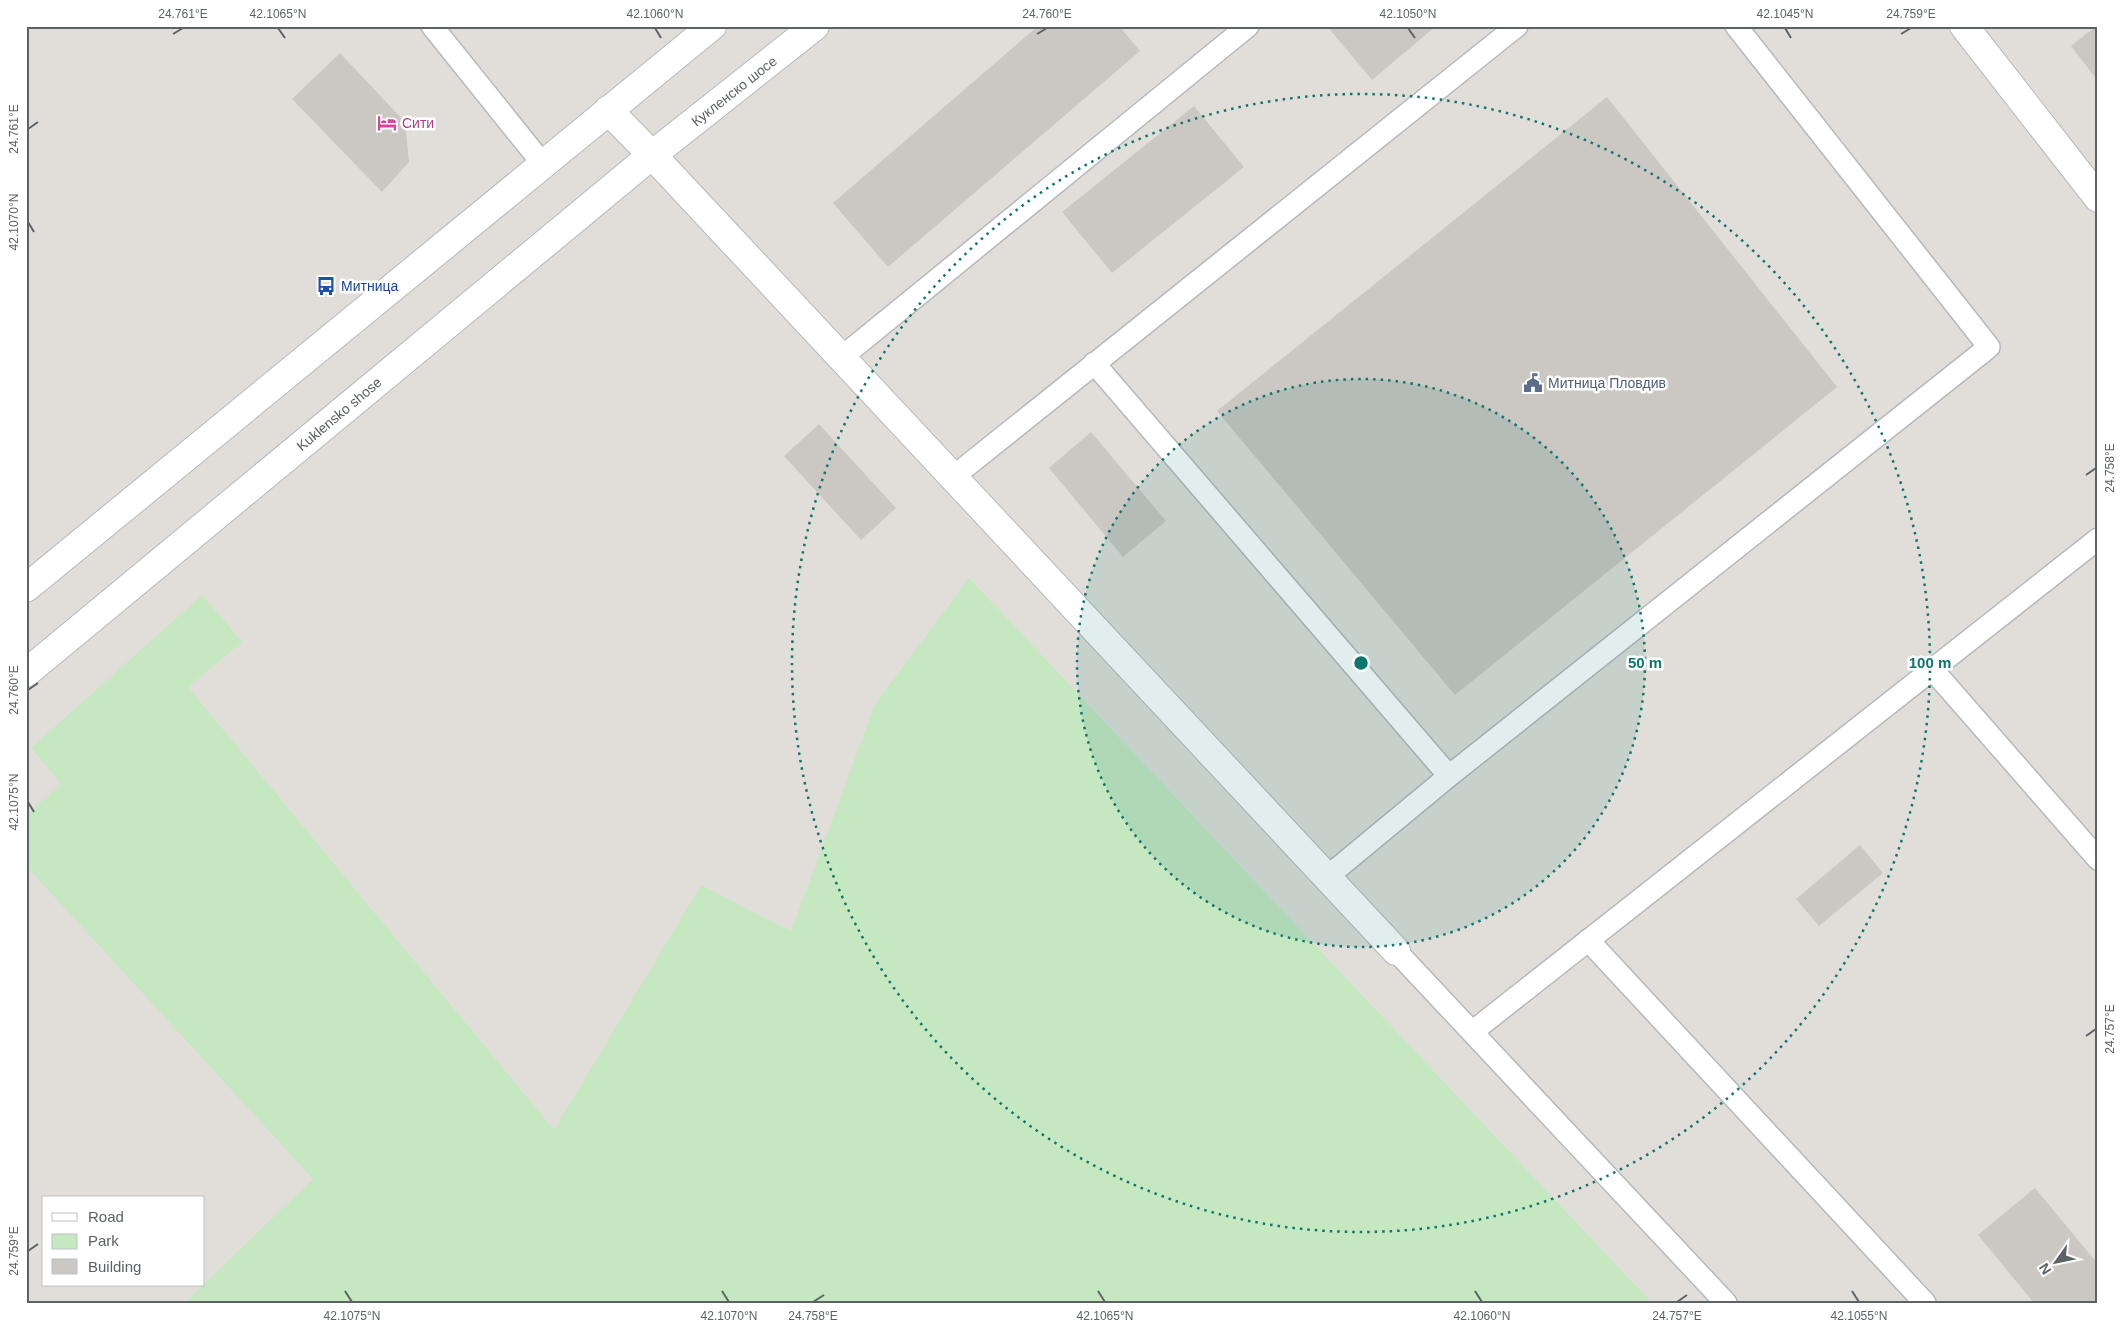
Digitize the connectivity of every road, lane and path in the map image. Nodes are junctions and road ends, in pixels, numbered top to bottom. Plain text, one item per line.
1 (432, 26) edge
2 (712, 26) edge
3 (815, 26) edge
4 (1248, 26) edge
5 (1517, 26) edge
6 (1736, 26) edge
7 (1964, 26) edge
8 (608, 110) junction
9 (652, 155) junction
10 (542, 164) junction
11 (2098, 198) edge
12 (842, 357) junction
13 (1094, 363) junction
14 (953, 477) junction
15 (2098, 539) edge
16 (26, 588) edge
17 (1932, 669) junction
18 (26, 673) edge
19 (1449, 776) junction
20 (2098, 859) edge
21 (1327, 877) junction
22 (1588, 940) junction
23 (1396, 951) joint
24 (1472, 1032) junction
25 (1726, 1303) edge
26 (1925, 1303) edge

1 - 10 lane
2 - 8 main road
3 - 9 main road, Кукленско шосе
4 - 12 lane
5 - 13 lane
6 - 19 lane
7 - 11 main road
8 - 9 main road
8 - 10 main road
9 - 12 main road
9 - 18 main road, Kuklensko shose
10 - 16 main road
12 - 14 main road
13 - 14 lane
13 - 19 lane
14 - 21 main road
15 - 17 lane
17 - 20 lane
17 - 22 lane
19 - 21 lane
21 - 23 main road
22 - 24 lane
22 - 26 lane
23 - 24 lane
24 - 25 lane

